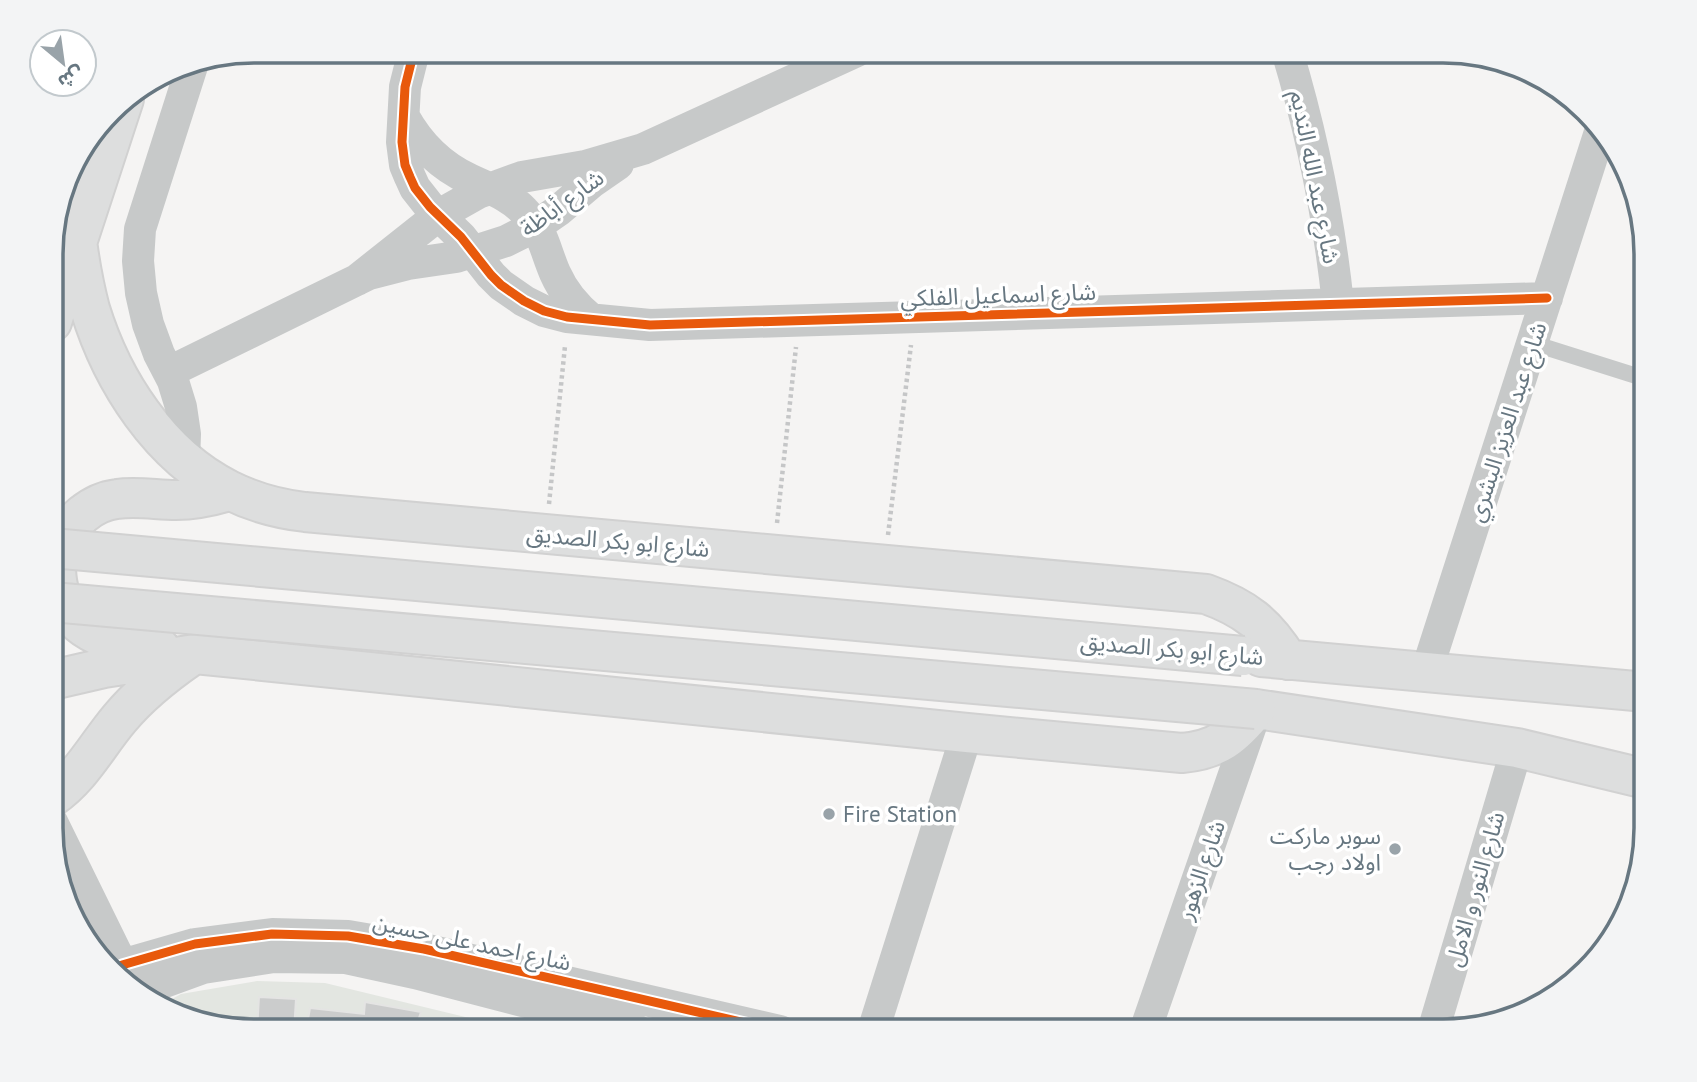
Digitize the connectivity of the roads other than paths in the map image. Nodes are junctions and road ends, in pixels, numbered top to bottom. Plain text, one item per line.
1 (411, 63) edge
2 (831, 63) edge
3 (1290, 63) edge
4 (189, 75) edge
5 (404, 117) junction
6 (116, 122) edge
7 (1597, 142) edge
8 (643, 149) junction
9 (491, 188) junction
10 (439, 215) junction
11 (536, 226) junction
12 (77, 241) junction
13 (473, 253) junction
14 (357, 280) junction
15 (63, 287) edge
16 (1547, 298) junction
17 (1338, 304) junction
18 (579, 318) junction
19 (1532, 344) junction
20 (169, 372) junction
21 (1634, 375) edge
22 (184, 461) junction
23 (229, 491) junction
24 (63, 538) edge
25 (63, 549) edge
26 (63, 599) edge
27 (63, 603) edge
28 (195, 654) junction
29 (1288, 660) junction
30 (1426, 673) junction
31 (63, 677) edge
32 (1634, 691) edge
33 (1256, 709) junction
34 (967, 733) junction
35 (1517, 748) junction
36 (1634, 776) edge
37 (63, 788) edge
38 (65, 848) edge
39 (120, 964) edge
40 (134, 975) edge
41 (136, 978) edge
42 (592, 1019) edge
43 (728, 1019) edge
44 (877, 1019) edge
45 (1149, 1019) edge
46 (1437, 1019) edge

1 - 5 street, شارع اسماعيل الفلكي
2 - 8 street, شارع أباظة
3 - 17 street, شارع عبد الله النديم
4 - 20 street
5 - 9 street
5 - 10 street, شارع اسماعيل الفلكي
6 - 12 main road
7 - 16 street, شارع عبد العزيز البشري
8 - 9 street, شارع أباظة
8 - 11 street, شارع أباظة
9 - 10 street, شارع أباظة
9 - 11 street
10 - 13 street, شارع اسماعيل الفلكي
10 - 14 street, شارع أباظة
11 - 13 street, شارع أباظة
11 - 18 street
12 - 15 main road
12 - 22 main road, شارع ابو بكر الصديق
13 - 14 street, شارع أباظة
13 - 18 street, شارع اسماعيل الفلكي
14 - 20 street, شارع أباظة
16 - 17 street, شارع اسماعيل الفلكي
16 - 19 street, شارع عبد العزيز البشري
17 - 18 street, شارع اسماعيل الفلكي
19 - 21 lane
19 - 30 street, شارع عبد العزيز البشري
20 - 22 street
22 - 23 main road, شارع ابو بكر الصديق
23 - 24 main road
23 - 29 main road, شارع ابو بكر الصديق
25 - 29 main road, شارع ابو بكر الصديق, bridge
26 - 28 main road
27 - 33 main road, bridge
28 - 31 main road
28 - 34 main road
28 - 37 main road
29 - 30 main road, شارع ابو بكر الصديق
30 - 32 main road, شارع ابو بكر الصديق
33 - 34 main road
33 - 35 main road
33 - 45 street, شارع الزهور
34 - 44 street
35 - 36 main road
35 - 46 street, شارع النور و الامل
38 - 39 street
40 - 43 street, شارع احمد على حسين
41 - 42 street, شارع احمد على حسين

